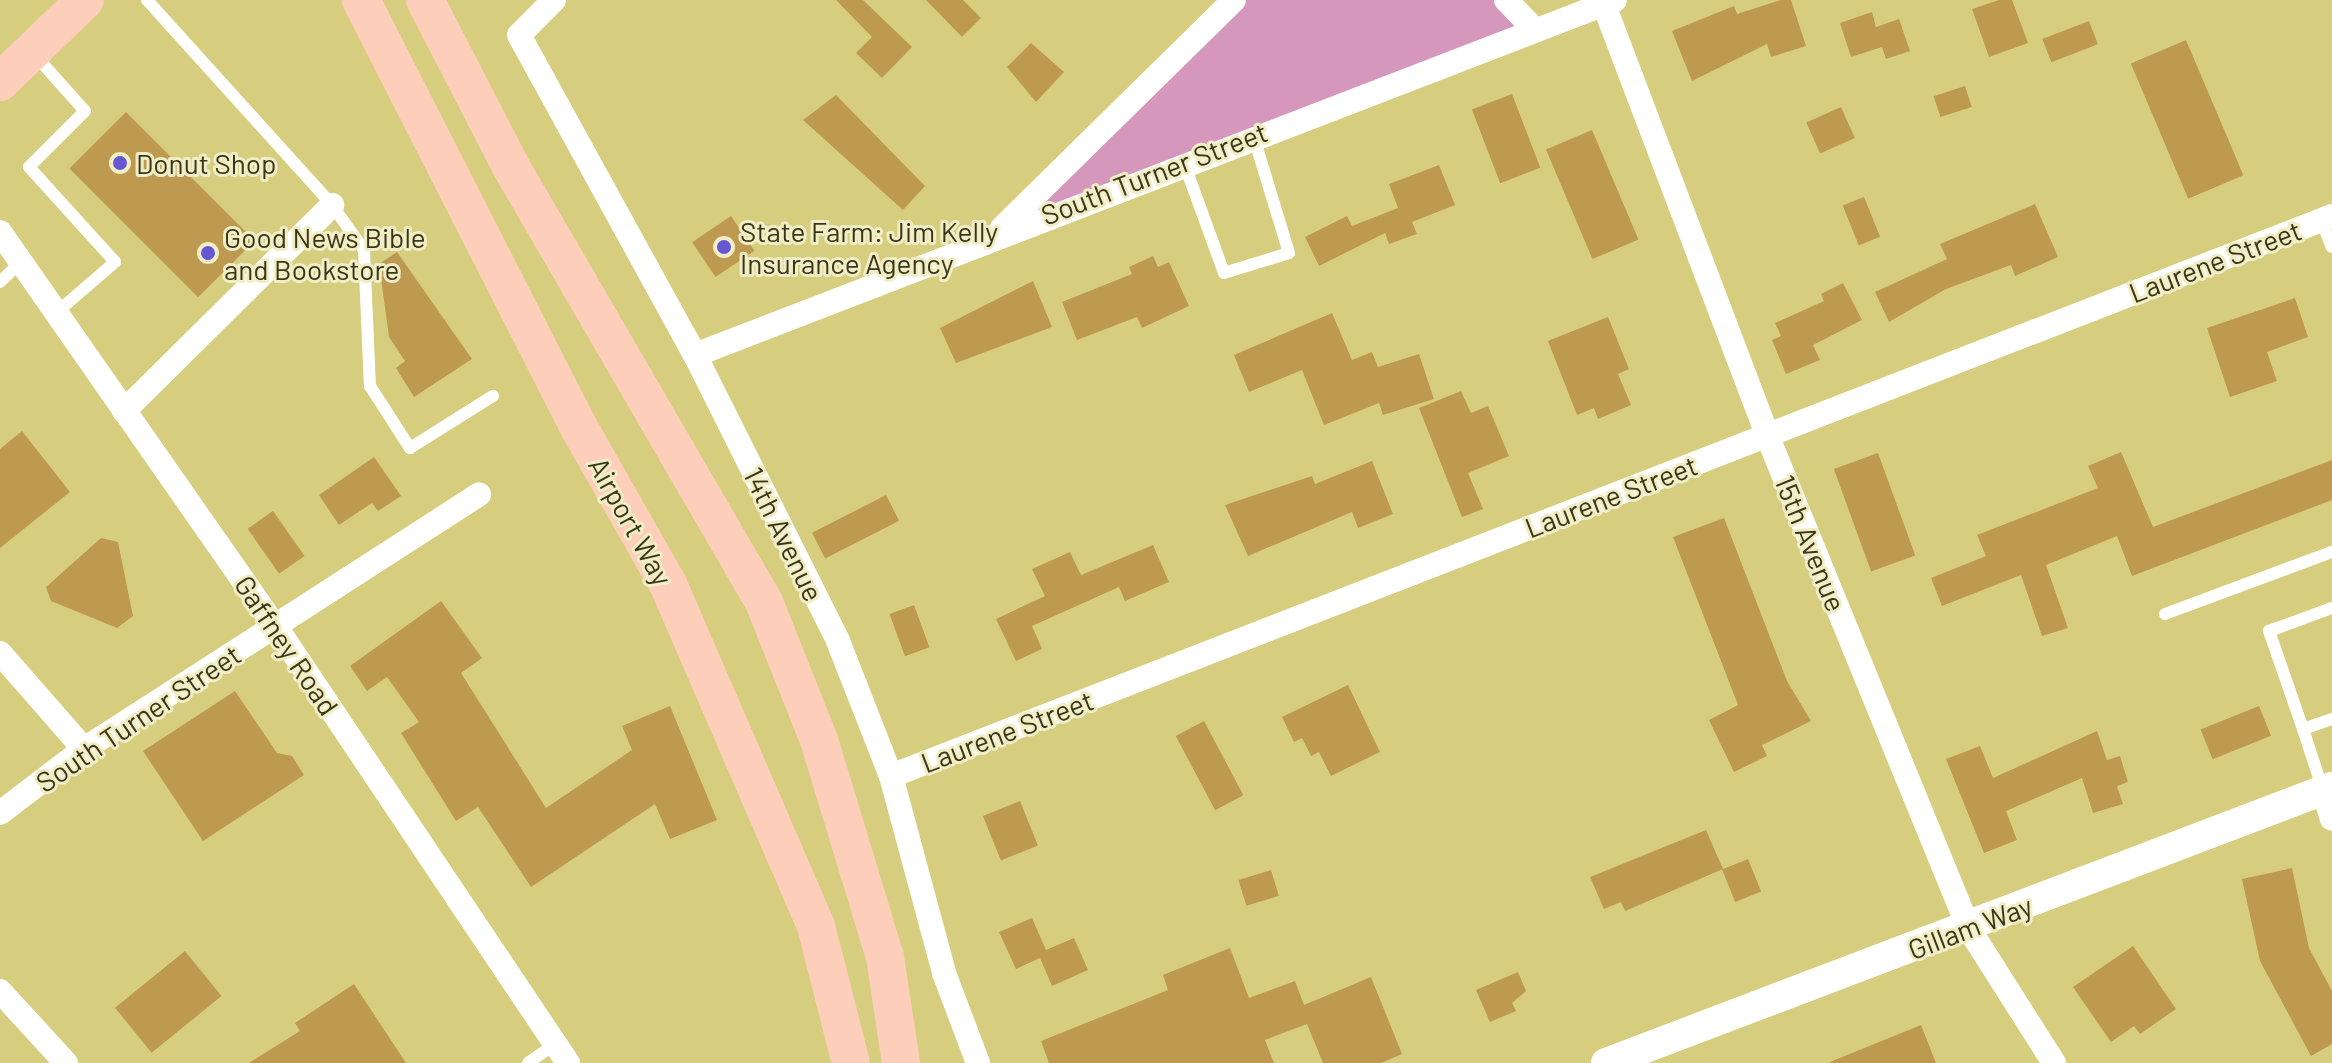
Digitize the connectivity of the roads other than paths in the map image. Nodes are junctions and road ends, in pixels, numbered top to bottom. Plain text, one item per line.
1 (85, 0) edge
2 (147, 0) edge
3 (361, 0) edge
4 (425, 0) edge
5 (554, 0) edge
6 (1234, 0) edge
7 (1506, 0) edge
8 (1609, 2) edge
9 (1532, 27) junction
10 (32, 52) junction
11 (0, 82) edge
12 (1253, 135) junction
13 (1184, 162) junction
14 (332, 205) junction
15 (2327, 218) edge
16 (0, 232) edge
17 (995, 235) junction
18 (2332, 247) edge
19 (21, 262) junction
20 (0, 282) edge
21 (56, 313) junction
22 (695, 355) junction
23 (493, 396) dead end
24 (124, 411) junction
25 (1767, 435) junction
26 (479, 494) dead end
27 (2332, 552) edge
28 (2332, 608) edge
29 (2165, 614) dead end
30 (276, 627) junction
31 (0, 653) edge
32 (2332, 719) edge
33 (2303, 729) junction
34 (84, 749) junction
35 (891, 776) junction
36 (2329, 799) edge
37 (0, 813) edge
38 (1969, 929) junction
39 (0, 991) edge
40 (562, 1054) edge
41 (66, 1063) edge
42 (528, 1063) edge
43 (851, 1063) edge
44 (901, 1063) edge
45 (978, 1063) edge
46 (1606, 1063) edge
47 (2054, 1063) edge

1 - 10 main road
2 - 14 lane
3 - 43 main road, Airport Way
4 - 44 main road
5 - 22 street, 14th Avenue
6 - 17 street
7 - 9 street
8 - 9 street, South Turner Street
8 - 25 street, 15th Avenue
9 - 12 street, South Turner Street
10 - 11 main road
10 - 21 lane
12 - 13 street, South Turner Street
12 - 13 lane
13 - 17 street, South Turner Street
14 - 23 lane
14 - 24 street
15 - 18 lane
15 - 25 street, Laurene Street
16 - 19 street, Gaffney Road
17 - 22 street, South Turner Street
19 - 20 lane
19 - 21 street, Gaffney Road
21 - 24 street, Gaffney Road
22 - 35 street, 14th Avenue
24 - 30 street, Gaffney Road
25 - 35 street, Laurene Street
25 - 38 street, 15th Avenue
26 - 30 street, South Turner Street
27 - 29 lane
28 - 33 lane
30 - 34 street, South Turner Street
30 - 40 street, Gaffney Road
31 - 34 street
32 - 33 lane
33 - 36 lane
34 - 37 street, South Turner Street
35 - 45 street, 14th Avenue
36 - 38 street, Gillam Way
38 - 46 street, Gillam Way
38 - 47 street, 15th Avenue
39 - 41 street
40 - 42 lane

